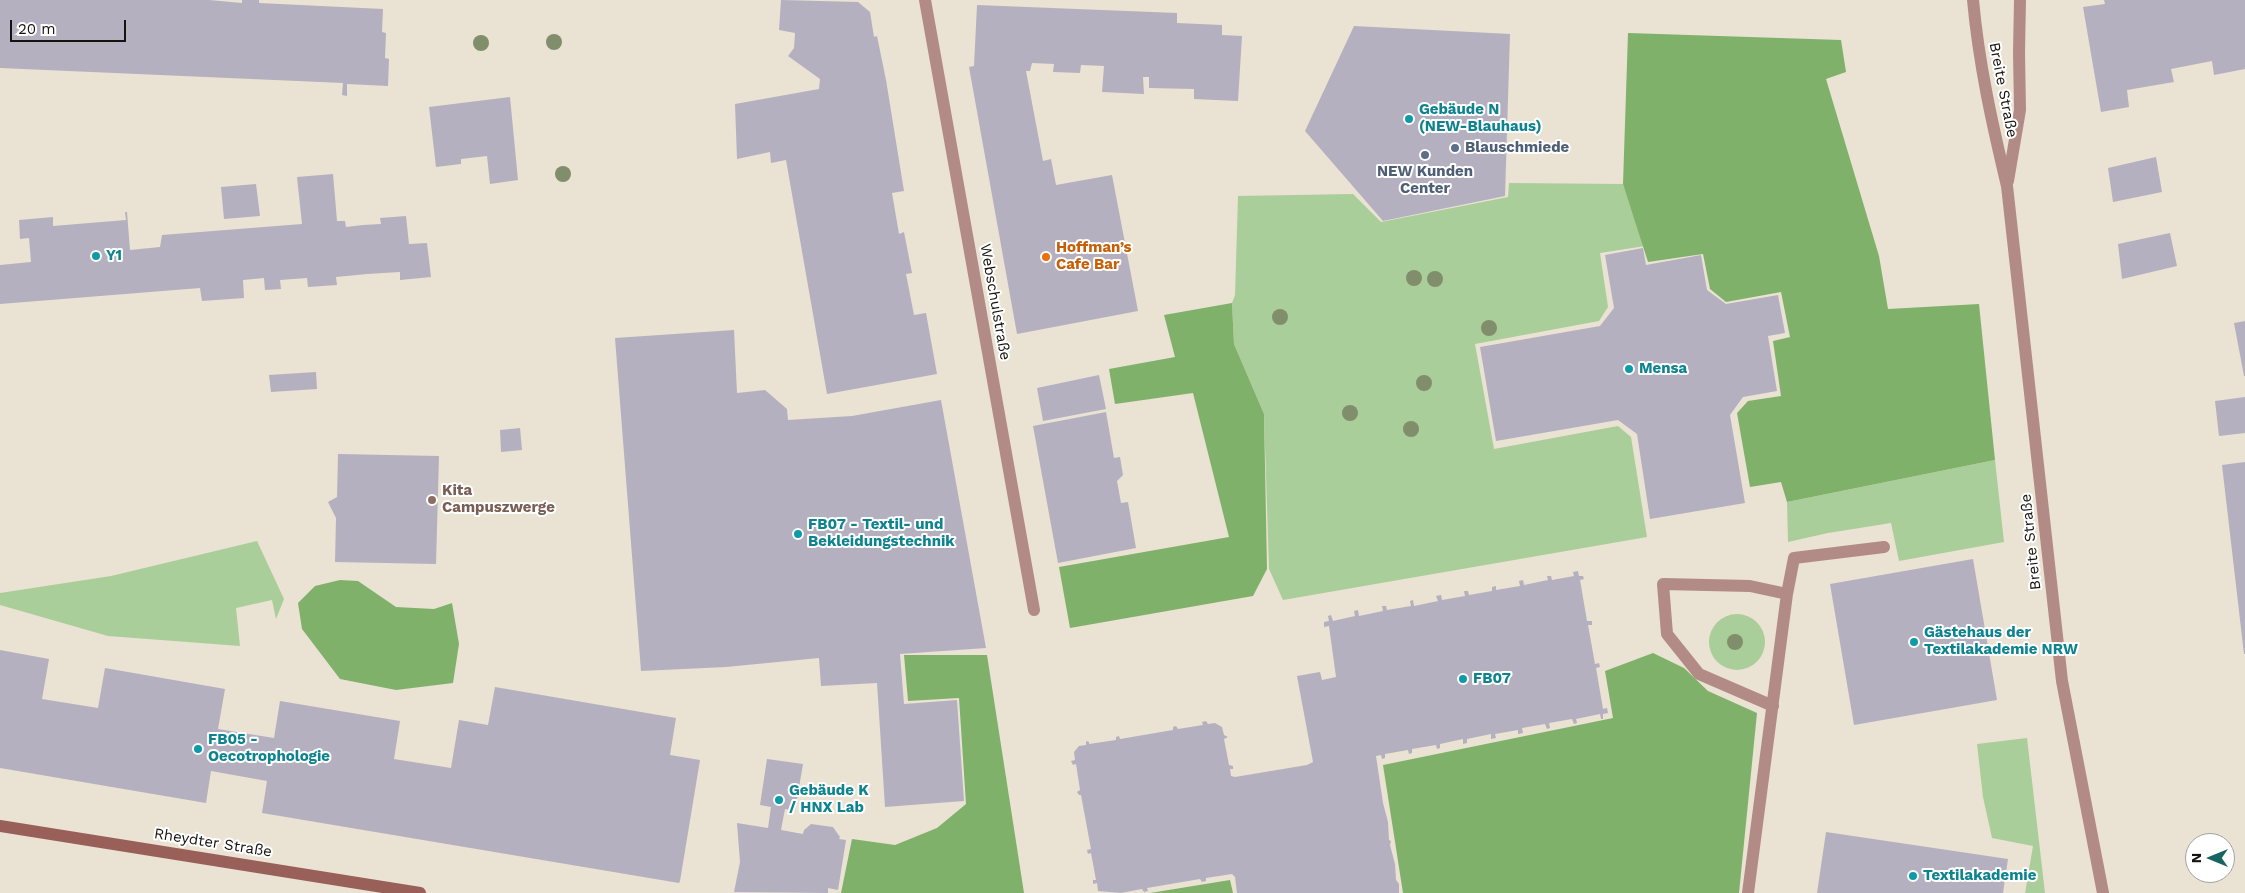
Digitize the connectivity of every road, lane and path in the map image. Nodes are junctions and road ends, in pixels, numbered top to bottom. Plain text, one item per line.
1 (925, 0) edge
2 (1973, 0) edge
3 (2020, 0) edge
4 (2007, 186) junction
5 (1884, 547) dead end
6 (1787, 594) junction
7 (1034, 610) dead end
8 (1773, 706) junction
9 (0, 826) edge
10 (420, 893) edge
11 (1748, 893) edge
12 (2103, 893) edge

1 - 7 street, Webschulstraße
2 - 4 street, Breite Straße
3 - 4 street, Breite Straße
4 - 12 street, Breite Straße
5 - 6 street
6 - 8 street
6 - 8 street
8 - 11 street
9 - 10 main road, Rheydter Straße

